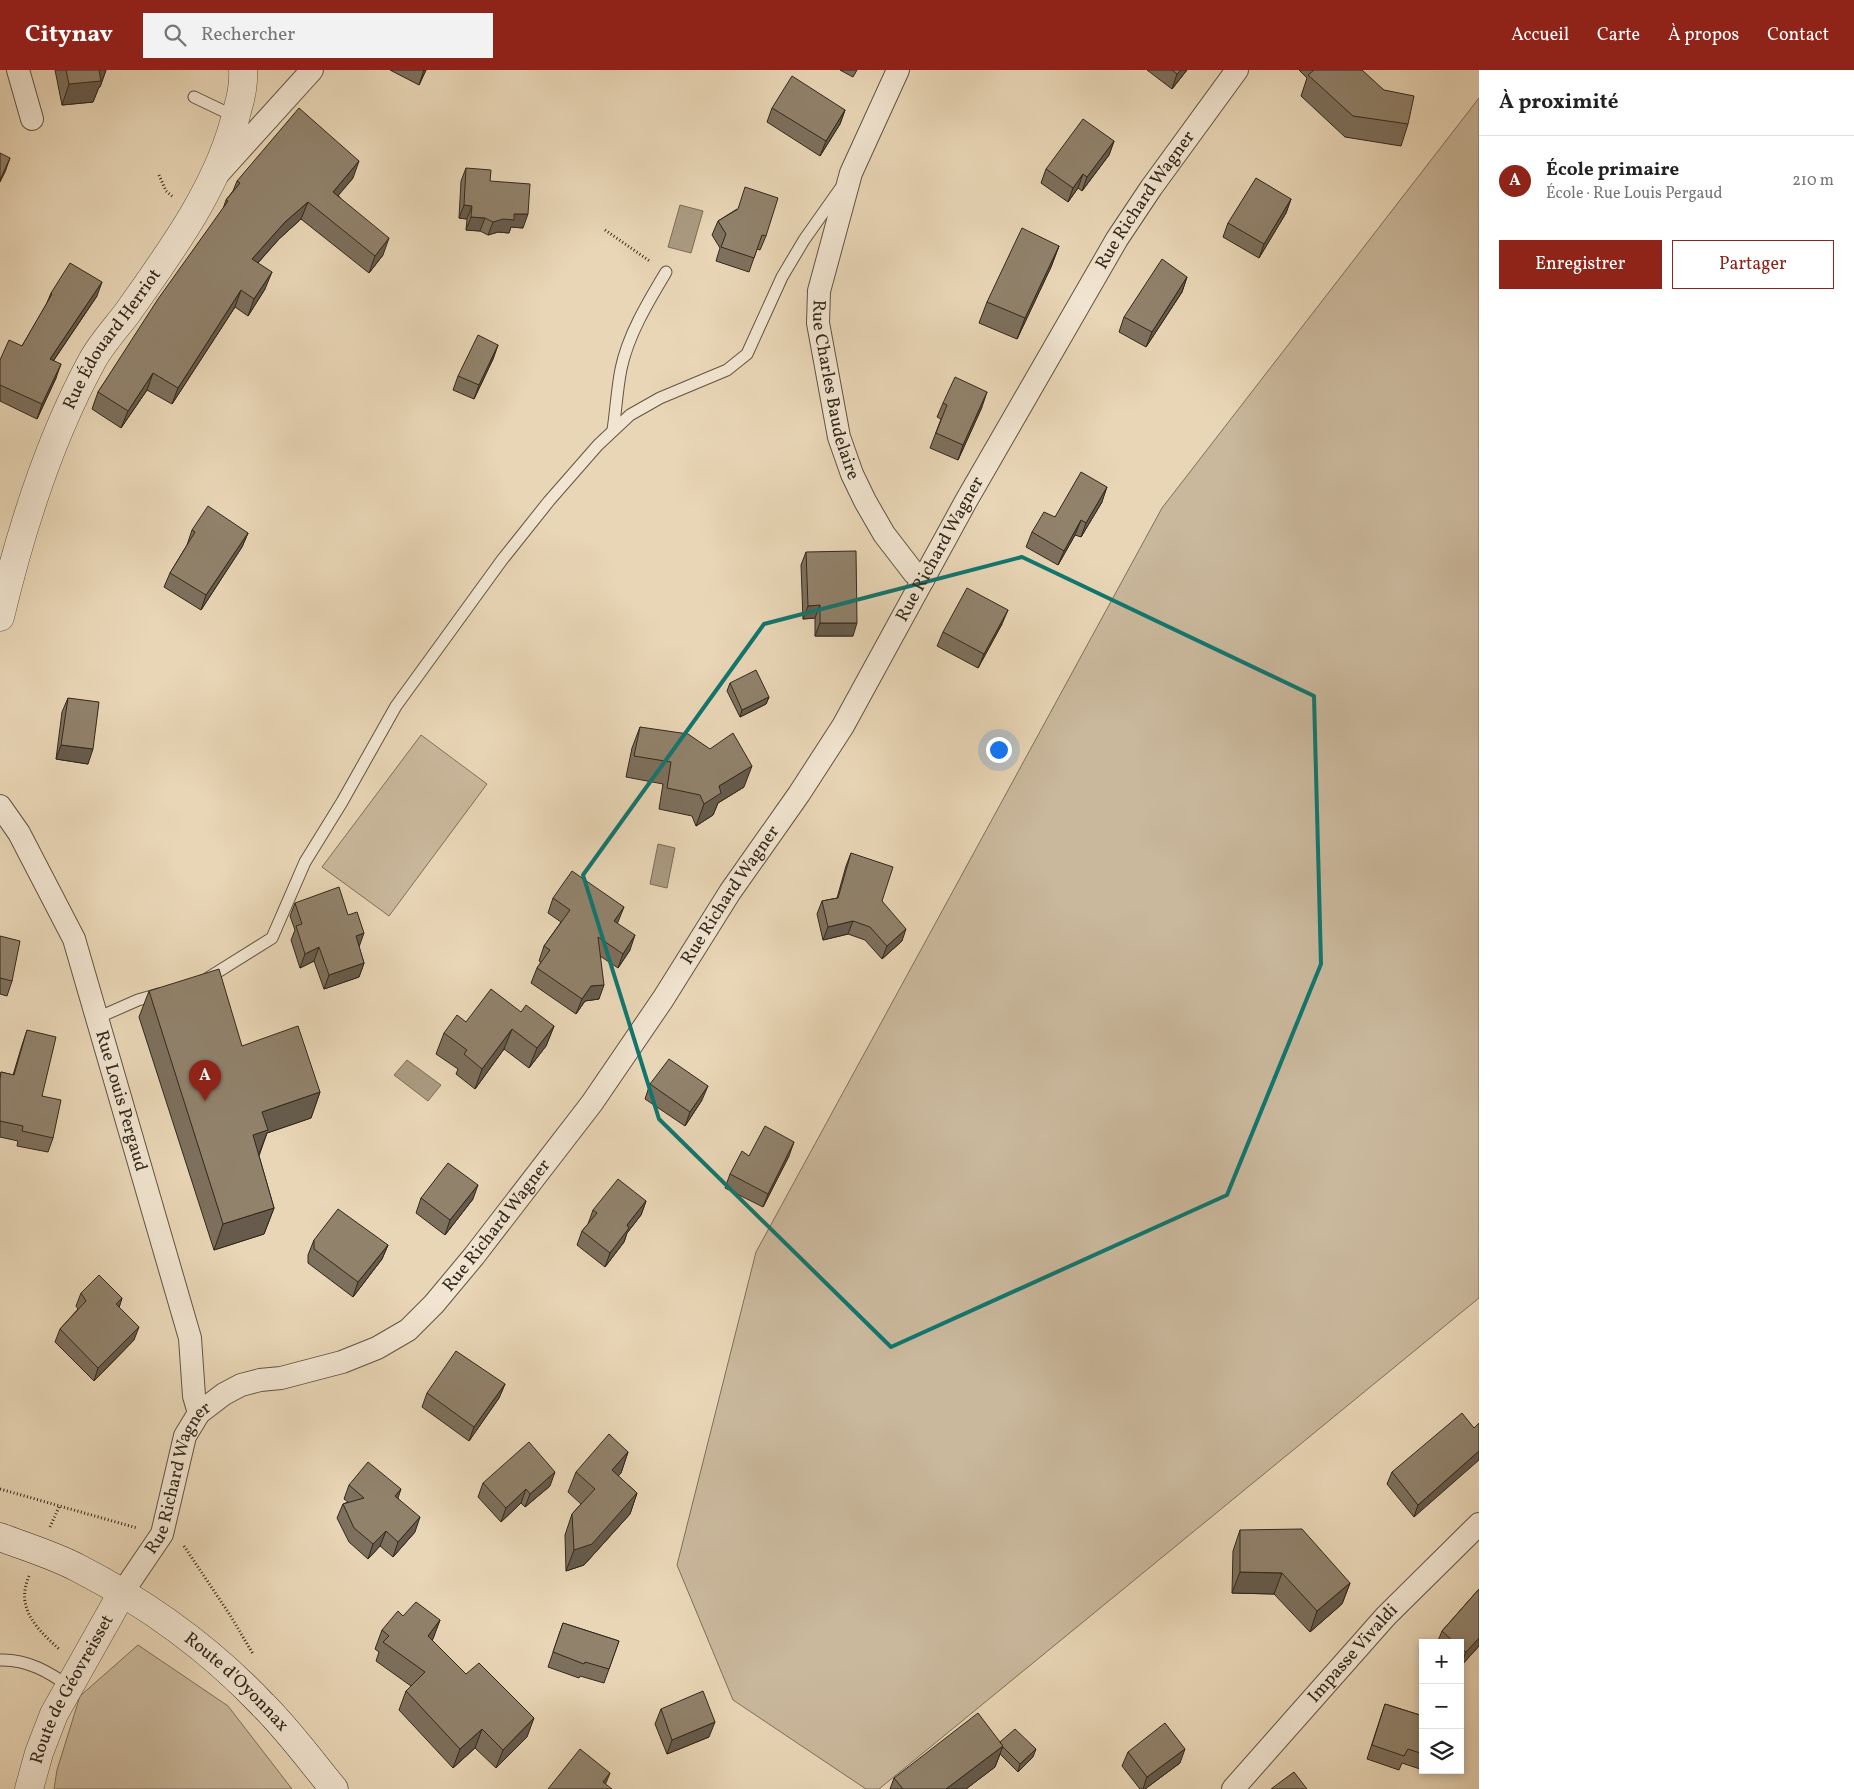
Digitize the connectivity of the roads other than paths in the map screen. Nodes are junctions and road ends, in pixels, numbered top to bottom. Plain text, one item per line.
1 (18, 70) edge
2 (243, 70) edge
3 (312, 70) edge
4 (898, 70) edge
5 (1237, 70) edge
6 (194, 98) dead end
7 (236, 117) junction
8 (32, 119) dead end
9 (851, 173) junction
10 (209, 184) junction
11 (666, 272) road end
12 (614, 430) junction
13 (923, 580) junction
14 (0, 617) edge
15 (0, 806) edge
16 (200, 981) edge
17 (173, 989) edge
18 (97, 1018) junction
19 (199, 1413) junction
20 (1479, 1524) edge
21 (0, 1537) edge
22 (122, 1593) junction
23 (0, 1660) edge
24 (75, 1678) junction
25 (29, 1789) edge
26 (334, 1789) edge
27 (1233, 1789) edge

1 - 8 street
2 - 7 street, Rue Édouard Herriot
3 - 10 street
4 - 9 street, Rue Charles Baudelaire
5 - 13 street, Rue Richard Wagner
6 - 7 lane
7 - 10 street, Rue Édouard Herriot
9 - 12 lane
9 - 13 street, Rue Charles Baudelaire
10 - 14 street, Rue Édouard Herriot
11 - 12 lane
12 - 16 lane
13 - 19 street, Rue Richard Wagner
15 - 18 street, Rue Louis Pergaud
17 - 18 lane
18 - 19 street, Rue Louis Pergaud
19 - 22 street, Rue Richard Wagner
20 - 27 street, Impasse Vivaldi
21 - 22 street, Route d'Oyonnax
22 - 24 street, Route de Géovreisset
22 - 26 street, Route d'Oyonnax
23 - 24 lane
24 - 25 street, Route de Géovreisset

